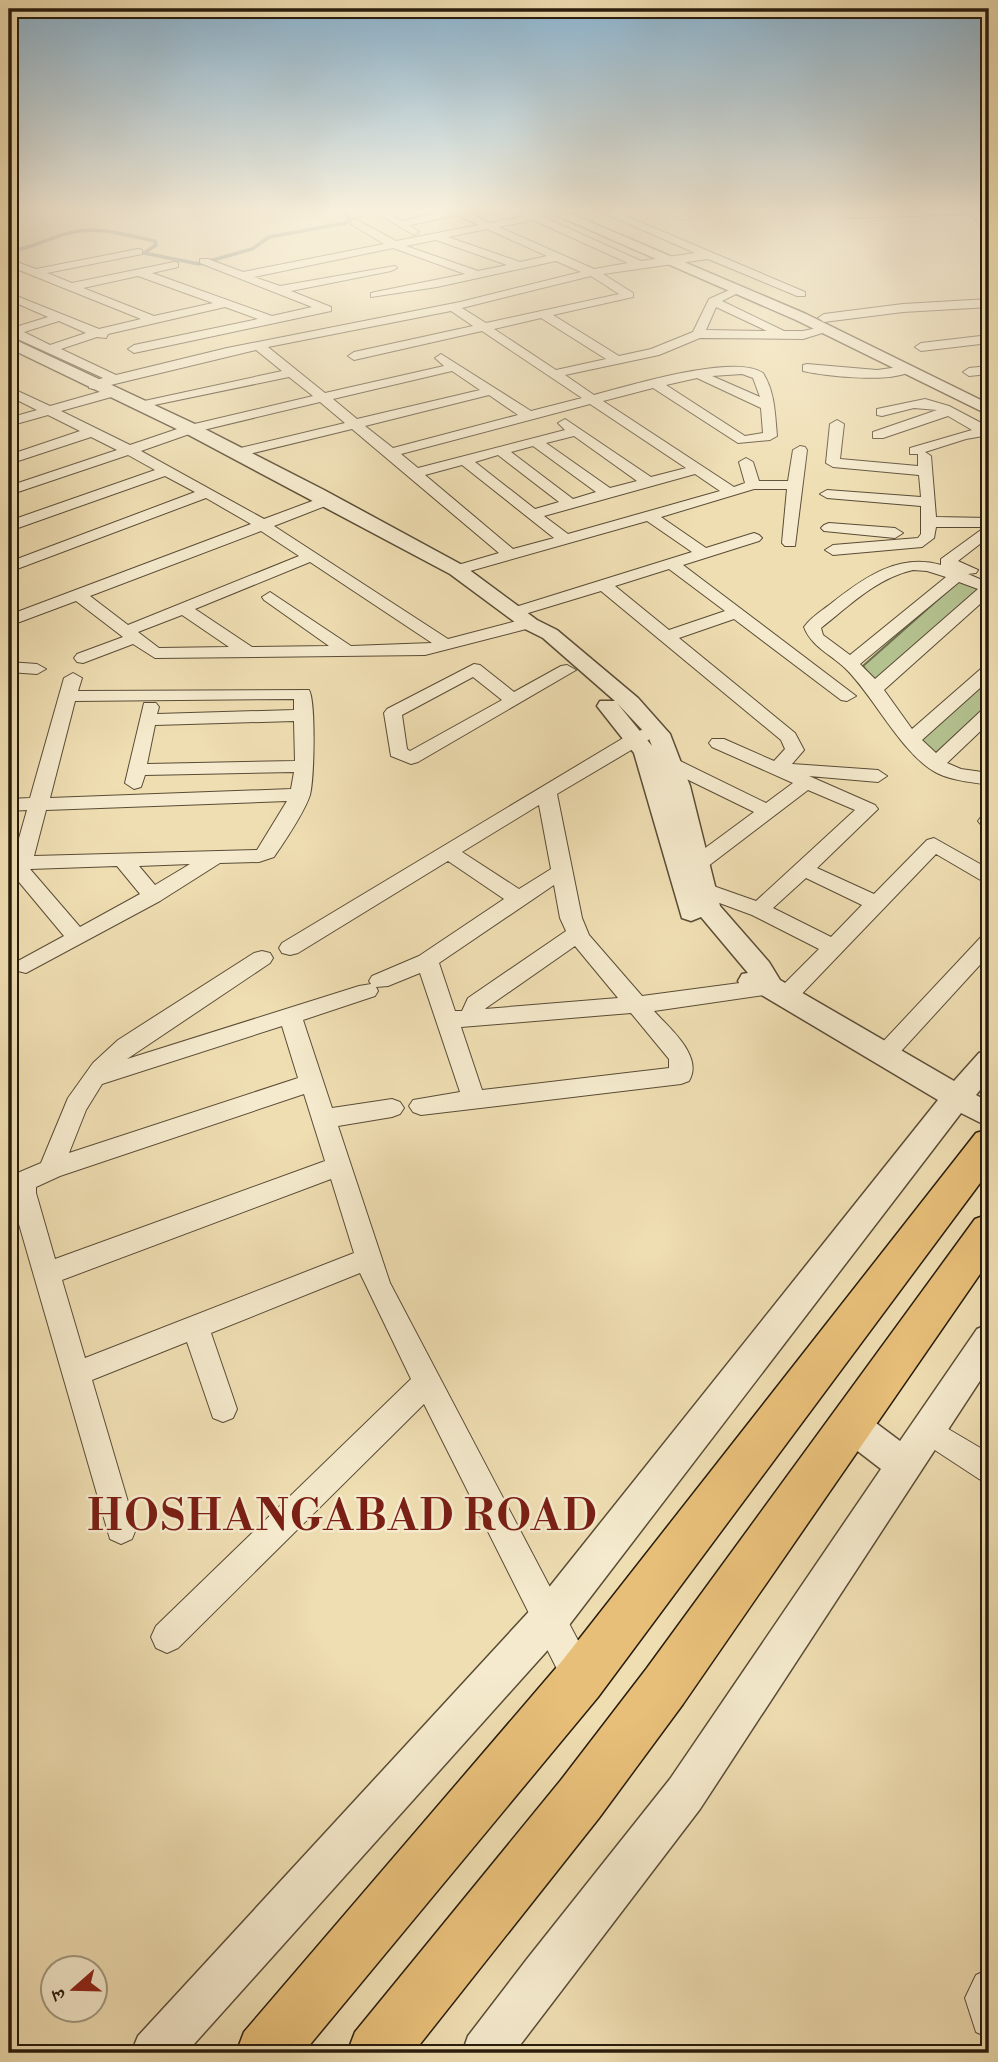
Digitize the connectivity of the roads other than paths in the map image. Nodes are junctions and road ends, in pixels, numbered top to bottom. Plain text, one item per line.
1 (34, 306) edge
2 (118, 306) edge
3 (213, 306) edge
4 (236, 306) edge
5 (321, 306) edge
6 (404, 306) edge
7 (578, 306) edge
8 (711, 306) edge
9 (724, 306) edge
10 (779, 306) edge
11 (788, 306) edge
12 (934, 306) edge
13 (453, 307) joint
14 (336, 312) junction
15 (421, 313) junction
16 (542, 314) junction
17 (60, 317) junction
18 (153, 320) junction
19 (272, 320) junction
20 (816, 320) junction
21 (369, 324) junction
22 (483, 327) junction
23 (98, 333) junction
24 (698, 334) junction
25 (785, 335) junction
26 (989, 339) edge
27 (419, 341) junction
28 (9, 342) edge
29 (259, 346) junction
30 (921, 347) dead end
31 (49, 349) junction
32 (134, 349) junction
33 (354, 356) junction
34 (808, 356) junction
35 (617, 360) junction
36 (169, 365) junction
37 (454, 367) junction
38 (906, 370) junction
39 (989, 370) edge
40 (143, 372) junction
41 (969, 372) dead end
42 (291, 373) junction
43 (553, 374) junction
44 (698, 374) junction
45 (655, 384) junction
46 (106, 385) junction
47 (490, 391) junction
48 (11, 394) edge
49 (989, 395) edge
50 (321, 397) junction
51 (176, 398) junction
52 (591, 400) junction
53 (766, 404) junction
54 (141, 406) junction
55 (47, 410) junction
56 (548, 411) junction
57 (948, 411) junction
58 (989, 411) edge
59 (883, 412) dead end
60 (529, 416) junction
61 (9, 422) edge
62 (354, 424) junction
63 (837, 424) dead end
64 (191, 429) junction
65 (576, 430) junction
66 (986, 431) edge
67 (92, 432) junction
68 (877, 435) dead end
69 (534, 441) junction
70 (127, 449) junction
71 (500, 450) junction
72 (800, 450) dead end
73 (237, 453) junction
74 (390, 453) junction
75 (10, 458) edge
76 (921, 459) junction
77 (464, 460) junction
78 (746, 462) dead end
79 (697, 469) junction
80 (166, 471) junction
81 (415, 473) junction
82 (648, 482) junction
83 (752, 485) junction
84 (795, 485) junction
85 (9, 491) edge
86 (206, 492) junction
87 (732, 492) junction
88 (607, 493) junction
89 (827, 494) dead end
90 (323, 497) junction
91 (89, 498) junction
92 (928, 502) junction
93 (569, 503) junction
94 (533, 514) junction
95 (650, 516) junction
96 (259, 522) junction
97 (989, 522) edge
98 (125, 523) junction
99 (13, 525) dead end
100 (829, 528) dead end
101 (930, 528) junction
102 (989, 530) edge
103 (754, 538) dead end
104 (566, 540) junction
105 (790, 543) dead end
106 (833, 550) dead end
107 (704, 554) junction
108 (512, 555) junction
109 (312, 556) junction
110 (672, 564) junction
111 (9, 567) edge
112 (457, 570) junction
113 (956, 576) junction
114 (989, 576) edge
115 (604, 585) junction
116 (989, 588) edge
117 (80, 596) junction
118 (270, 597) dead end
119 (183, 608) junction
120 (9, 612) edge
121 (736, 614) junction
122 (524, 620) junction
123 (9, 621) edge
124 (130, 635) junction
125 (666, 637) junction
126 (448, 646) junction
127 (347, 651) junction
128 (248, 652) junction
129 (83, 658) dead end
130 (850, 664) junction
131 (9, 668) edge
132 (37, 669) dead end
133 (566, 670) junction
134 (989, 671) edge
135 (874, 689) junction
136 (152, 695) junction
137 (847, 696) dead end
138 (513, 700) junction
139 (989, 713) edge
140 (304, 715) junction
141 (147, 720) junction
142 (646, 734) junction
143 (911, 740) junction
144 (718, 743) dead end
145 (937, 762) junction
146 (671, 764) junction
147 (304, 766) junction
148 (778, 768) junction
149 (137, 770) junction
150 (878, 776) dead end
151 (989, 779) edge
152 (807, 781) junction
153 (547, 794) junction
154 (300, 795) junction
155 (131, 800) junction
156 (9, 804) edge
157 (38, 804) junction
158 (768, 811) junction
159 (449, 853) junction
160 (214, 858) junction
161 (122, 860) junction
162 (15, 863) edge
163 (696, 865) junction
164 (803, 869) junction
165 (562, 871) junction
166 (989, 878) edge
167 (702, 889) junction
168 (153, 896) junction
169 (518, 898) junction
170 (876, 904) junction
171 (759, 910) junction
172 (578, 933) junction
173 (78, 938) junction
174 (989, 942) edge
175 (834, 947) junction
176 (290, 948) dead end
177 (262, 958) dead end
178 (427, 961) junction
179 (26, 965) dead end
180 (778, 992) junction
181 (635, 1005) junction
182 (290, 1015) junction
183 (471, 1018) junction
184 (447, 1020) junction
185 (885, 1054) junction
186 (989, 1060) edge
187 (93, 1078) junction
188 (312, 1082) junction
189 (958, 1096) junction
190 (474, 1100) junction
191 (421, 1106) dead end
192 (392, 1108) dead end
193 (989, 1116) edge
194 (323, 1119) junction
195 (989, 1143) edge
196 (339, 1166) junction
197 (51, 1169) junction
198 (989, 1230) edge
199 (368, 1259) junction
200 (46, 1274) junction
201 (195, 1327) junction
202 (989, 1339) edge
203 (75, 1374) junction
204 (427, 1382) junction
205 (223, 1409) dead end
206 (851, 1424) junction
207 (928, 1430) junction
208 (904, 1465) junction
209 (989, 1469) edge
210 (121, 1528) dead end
211 (549, 1619) junction
212 (167, 1637) dead end
213 (580, 1679) junction
214 (989, 1988) edge
215 (989, 2019) edge
216 (155, 2053) edge
217 (265, 2053) edge
218 (376, 2053) edge
219 (485, 2053) edge

1 - 17 street
2 - 18 street
3 - 18 street
4 - 19 street
5 - 14 street
6 - 15 street
7 - 16 street
8 - 24 street
9 - 25 street
10 - 20 street
11 - 20 street
12 - 20 street
13 - 15 street
13 - 22 street
14 - 19 street
14 - 21 street
15 - 21 street
16 - 22 street
16 - 35 street
17 - 23 street
17 - 31 street
18 - 23 street
19 - 32 street
20 - 34 street
20 - 38 street
20 - 49 street
21 - 33 street
22 - 27 street
22 - 43 street
23 - 31 street
23 - 32 street
24 - 25 street
24 - 35 street
25 - 34 street
26 - 30 street
27 - 33 street
27 - 37 street
28 - 46 street
29 - 33 street
29 - 36 street
29 - 42 street
31 - 46 street
32 - 36 street
33 - 37 street
33 - 50 street
34 - 38 street
35 - 43 street
36 - 40 street
37 - 47 street
38 - 58 street
39 - 41 street
40 - 46 street
40 - 51 street
42 - 50 street
42 - 51 street
43 - 52 street
44 - 45 street
44 - 53 street
44 - 53 street
45 - 52 street
45 - 53 street
46 - 54 street
46 - 55 street
47 - 60 street
47 - 62 street
48 - 55 street
50 - 62 street
50 - 64 street
51 - 54 street
52 - 56 street
52 - 79 street
54 - 64 street
55 - 61 street
55 - 67 street
56 - 60 street
56 - 65 street
57 - 59 street
57 - 66 street
57 - 68 street
60 - 74 street
62 - 73 street
62 - 74 street
63 - 76 street
64 - 70 street
64 - 73 street
65 - 69 street
65 - 82 street
66 - 76 street
67 - 70 street
67 - 75 street
69 - 71 street
69 - 88 street
70 - 80 street
70 - 85 street
71 - 77 street
71 - 93 street
72 - 84 street
73 - 90 street
74 - 81 street
76 - 92 street
77 - 81 street
77 - 94 street
78 - 83 street
79 - 82 street
79 - 87 street
80 - 86 street
80 - 91 street
81 - 108 street
82 - 88 street
83 - 84 street
83 - 87 street
84 - 105 street
86 - 96 street
86 - 98 street
87 - 95 street
88 - 93 street
89 - 92 street
90 - 96 street
90 - 112 street
91 - 98 street
91 - 99 street
92 - 101 street
93 - 94 street
94 - 104 street
95 - 104 street
95 - 107 street
96 - 109 street
96 - 117 street
96 - 120 street
97 - 101 street
98 - 111 street
100 - 101 street
101 - 106 street
102 - 114 street
103 - 107 street
104 - 108 street
107 - 110 street
108 - 112 street
109 - 119 street
109 - 126 street
110 - 115 street
110 - 121 street
112 - 122 street
113 - 116 street
113 - 130 street
113 - 130 street
115 - 122 street
115 - 125 street
116 - 135 street
117 - 123 street
117 - 124 street
118 - 127 street
119 - 124 street
119 - 128 street
121 - 125 street
121 - 137 street
122 - 126 street
122 - 133 street
122 - 142 street
124 - 128 street
124 - 129 street
125 - 148 street
126 - 127 street
127 - 128 street
130 - 135 street
131 - 132 street
133 - 138 street
133 - 142 street
134 - 143 street
135 - 143 street
136 - 140 street
136 - 141 street
136 - 157 street
138 - 138 street
139 - 145 street
140 - 141 street
140 - 147 street
141 - 149 street
142 - 146 street
142 - 153 street
142 - 180 street
143 - 145 street
144 - 148 street
145 - 151 street
146 - 158 street
146 - 163 street
147 - 149 street
147 - 154 street
148 - 150 street
148 - 152 street
149 - 155 street
152 - 158 street
152 - 164 street
153 - 159 street
153 - 165 street
154 - 155 street
154 - 160 street
155 - 157 street
156 - 157 street
157 - 162 street
158 - 163 street
159 - 169 street
159 - 176 street
160 - 161 street
160 - 168 street
161 - 162 street
161 - 168 street
162 - 173 street
163 - 167 street
164 - 170 street
164 - 171 street
165 - 169 street
165 - 172 street
166 - 170 street
167 - 171 street
167 - 180 street
168 - 173 street
169 - 178 street
170 - 175 street
171 - 175 street
172 - 181 street
172 - 183 street
173 - 179 street
174 - 185 street
175 - 180 street
177 - 187 street
178 - 182 street
178 - 184 street
180 - 181 street
180 - 185 street
181 - 183 street
181 - 190 street
182 - 187 street
182 - 188 street
183 - 184 street
184 - 190 street
185 - 189 street
186 - 189 street
187 - 197 street
188 - 194 street
188 - 197 street
189 - 193 street
189 - 211 street
190 - 191 street
192 - 194 street
194 - 196 street
195 - 213 main road
196 - 199 street
196 - 200 street
197 - 200 street
198 - 206 main road
199 - 201 street
199 - 204 street
200 - 203 street
201 - 203 street
201 - 205 street
202 - 207 street
203 - 210 street
204 - 211 street
204 - 212 street
206 - 208 street
206 - 218 main road
207 - 208 street
207 - 209 street
208 - 219 street
211 - 213 street
211 - 216 street
213 - 217 main road
214 - 215 street

